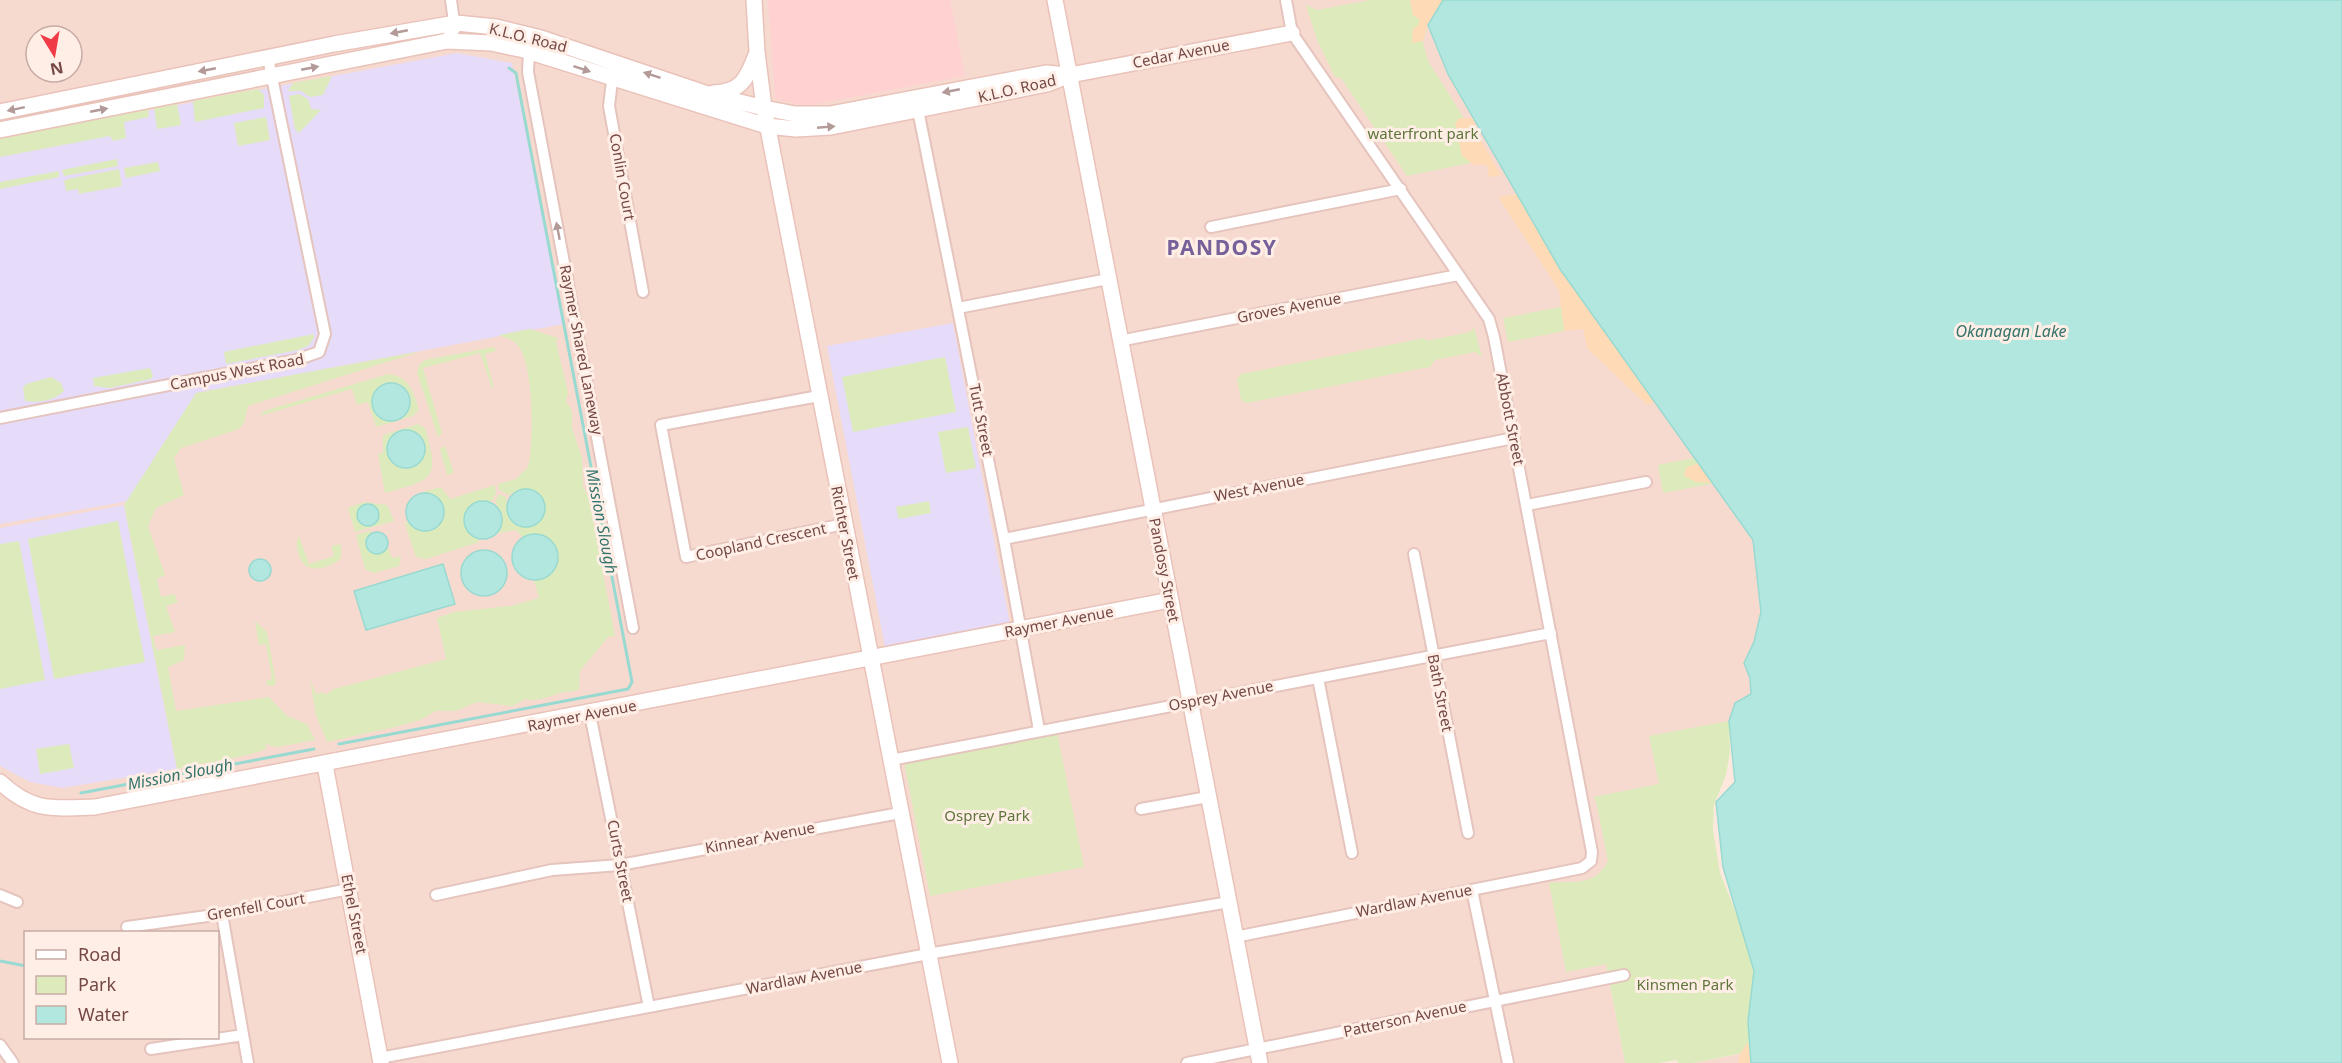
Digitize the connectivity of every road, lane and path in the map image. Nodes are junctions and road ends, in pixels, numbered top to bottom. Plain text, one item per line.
1 (449, 0) edge
2 (754, 0) edge
3 (1055, 0) edge
4 (1286, 0) edge
5 (451, 23) junction
6 (1292, 33) junction
7 (444, 41) junction
8 (530, 52) junction
9 (757, 52) junction
10 (268, 58) junction
11 (615, 63) junction
12 (273, 75) junction
13 (1070, 75) junction
14 (611, 79) junction
15 (708, 93) junction
16 (764, 108) junction
17 (918, 110) junction
18 (0, 112) edge
19 (767, 126) junction
20 (0, 130) edge
21 (1401, 189) junction
22 (1211, 227) dead end
23 (1458, 275) junction
24 (1108, 279) junction
25 (643, 292) dead end
26 (958, 308) junction
27 (1119, 341) junction
28 (819, 396) junction
29 (0, 418) edge
30 (1514, 438) junction
31 (1646, 482) dead end
32 (1527, 505) junction
33 (1152, 510) junction
34 (844, 524) junction
35 (1004, 538) junction
36 (1414, 554) dead end
37 (1170, 600) junction
38 (633, 628) dead end
39 (1021, 629) junction
40 (1551, 633) junction
41 (1432, 656) junction
42 (870, 660) junction
43 (1318, 678) junction
44 (1190, 702) junction
45 (590, 714) junction
46 (1039, 730) junction
47 (891, 760) junction
48 (325, 765) junction
49 (0, 782) edge
50 (1208, 797) junction
51 (1141, 809) dead end
52 (900, 813) junction
53 (1468, 833) dead end
54 (1352, 853) dead end
55 (1591, 861) joint
56 (620, 865) junction
57 (349, 889) junction
58 (1472, 890) junction
59 (436, 895) dead end
60 (0, 896) edge
61 (17, 902) dead end
62 (1229, 902) junction
63 (222, 914) junction
64 (127, 927) dead end
65 (1236, 937) junction
66 (928, 954) junction
67 (1624, 975) dead end
68 (1494, 1000) junction
69 (650, 1007) junction
70 (243, 1035) junction
71 (217, 1039) edge
72 (219, 1039) edge
73 (0, 1045) edge
74 (151, 1049) dead end
75 (1259, 1057) edge
76 (381, 1061) edge
77 (14, 1063) edge
78 (248, 1063) edge
79 (950, 1063) edge
80 (1187, 1063) edge
81 (1508, 1063) edge

1 - 5 street
2 - 9 street, Richter Street
3 - 13 street, Pandosy Street
4 - 6 street
5 - 7 street
5 -> 10 street, K.L.O. Road
5 - 11 street, K.L.O. Road
6 - 13 street, Cedar Avenue
6 - 21 street, Abbott Street
7 - 8 street, K.L.O. Road
12 -> 7 street, K.L.O. Road
8 -> 14 street, K.L.O. Road
38 -> 8 street, Raymer Shared Laneway
9 - 15 street
9 - 16 street, Richter Street
10 - 12 street, Campus West Road
10 -> 18 street, K.L.O. Road
11 - 14 street, Conlin Court
15 -> 11 street, K.L.O. Road
20 -> 12 street, K.L.O. Road
12 - 29 street, Campus West Road
13 -> 16 street, K.L.O. Road
13 - 17 street, K.L.O. Road
13 - 24 street, Pandosy Street
14 - 19 street, K.L.O. Road
14 - 25 street, Conlin Court
15 - 16 street, K.L.O. Road
16 - 19 street, Richter Street
19 -> 17 street, K.L.O. Road
17 - 26 street, Tutt Street
19 - 28 street, Richter Street
21 - 22 street
21 - 23 street, Abbott Street
23 - 27 street, Groves Avenue
23 - 30 street, Abbott Street
24 - 26 street
24 - 27 street, Pandosy Street
26 - 35 street, Tutt Street
27 - 33 street, Pandosy Street
28 - 34 street, Richter Street
28 - 34 street, Coopland Crescent
30 - 32 street, Abbott Street
30 - 33 street, West Avenue
31 - 32 street
32 - 40 street, Abbott Street
33 - 35 street, West Avenue
33 - 37 street, Pandosy Street
34 - 42 street, Richter Street
35 - 39 street, Tutt Street
36 - 41 street, Bath Street
37 - 39 street, Raymer Avenue
37 - 44 street, Pandosy Street
39 - 42 street, Raymer Avenue
39 - 46 street, Tutt Street
40 - 41 street, Osprey Avenue
40 - 55 street, Abbott Street
41 - 43 street, Osprey Avenue
41 - 53 street, Bath Street
42 - 45 street, Raymer Avenue
42 - 47 street, Richter Street
43 - 44 street, Osprey Avenue
43 - 54 street
44 - 46 street, Osprey Avenue
44 - 50 street, Pandosy Street
45 - 48 street, Raymer Avenue
45 - 56 street, Curts Street
46 - 47 street, Osprey Avenue
47 - 52 street, Richter Street
48 - 49 street, Raymer Avenue
48 - 57 street, Ethel Street
50 - 51 street
50 - 62 street, Pandosy Street
52 - 56 street, Kinnear Avenue
52 - 66 street, Richter Street
55 - 58 street, Wardlaw Avenue
56 - 59 street, Kinnear Avenue
56 - 69 street, Curts Street
57 - 63 street, Grenfell Court
57 - 76 street, Ethel Street
58 - 65 street, Wardlaw Avenue
58 - 68 street
60 - 61 street
62 - 65 street, Pandosy Street
62 - 66 street, Wardlaw Avenue
63 - 64 street, Grenfell Court
63 - 70 street
65 - 75 street, Pandosy Street
66 - 69 street, Wardlaw Avenue
66 - 79 street, Richter Street
67 - 68 street, Patterson Avenue
68 - 75 street, Patterson Avenue
68 - 81 street
69 - 76 street, Wardlaw Avenue
70 - 72 street
70 - 78 street
71 - 74 street
73 - 77 street
75 - 80 street, Patterson Avenue

